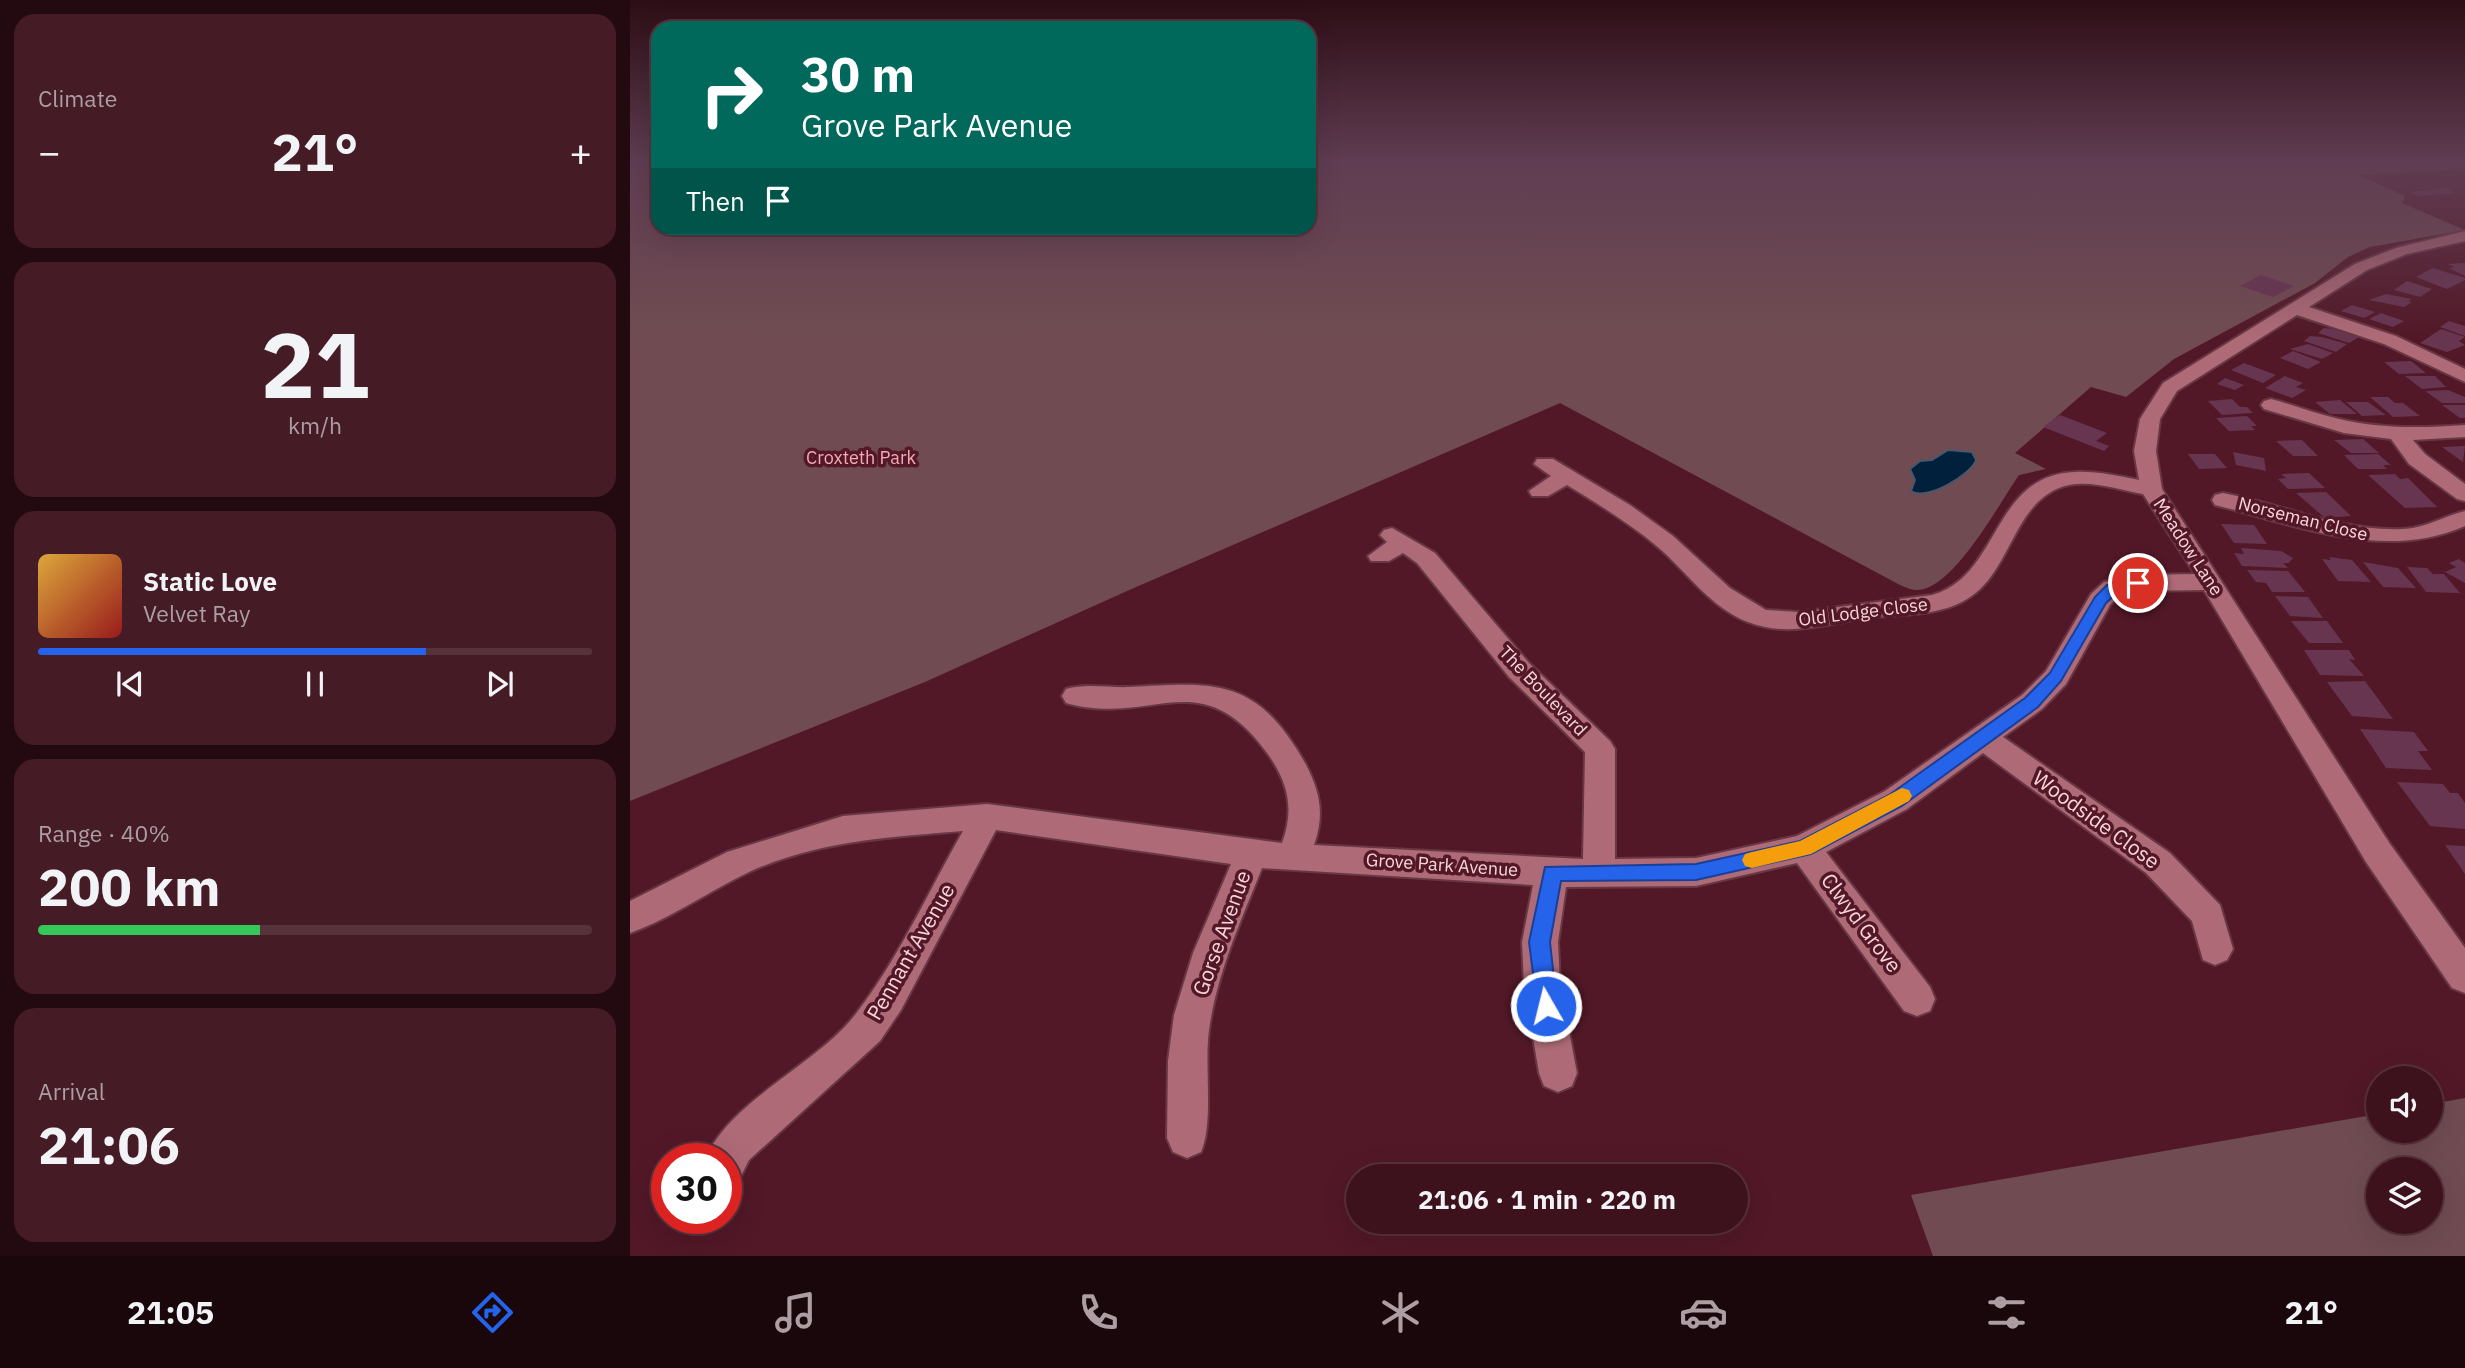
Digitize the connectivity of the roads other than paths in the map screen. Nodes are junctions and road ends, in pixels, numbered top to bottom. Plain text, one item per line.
1 (2463, 237) edge
2 (2297, 309) junction
3 (2456, 364) edge
4 (2465, 376) edge
5 (2271, 405) dead end
6 (2465, 431) edge
7 (2399, 436) junction
8 (1545, 464) dead end
9 (1567, 476) junction
10 (2151, 489) junction
11 (1540, 491) dead end
12 (2465, 494) edge
13 (2223, 500) dead end
14 (2465, 518) edge
15 (1392, 544) dead end
16 (2212, 582) junction
17 (1076, 696) dead end
18 (1983, 738) junction
19 (987, 816) junction
20 (1804, 848) junction
21 (1252, 854) junction
22 (1293, 855) junction
23 (1599, 871) junction
24 (1552, 873) junction
25 (630, 918) edge
26 (2215, 949) dead end
27 (2465, 977) edge
28 (1917, 999) dead end
29 (1558, 1073) dead end
30 (1187, 1138) dead end
31 (738, 1143) edge

1 - 2 street, Meadow Lane
2 - 3 street
2 - 10 street, Meadow Lane
3 - 4 street
5 - 7 street
6 - 7 street
7 - 12 street
8 - 9 street, Old Lodge Close
9 - 10 street, Old Lodge Close
9 - 11 street
10 - 16 street, Meadow Lane
13 - 14 street, Norseman Close
15 - 23 street, The Boulevard
16 - 18 street, Grove Park Avenue
16 - 27 street, Meadow Lane
17 - 22 street
18 - 20 street, Grove Park Avenue
18 - 26 street, Woodside Close
19 - 21 street, Grove Park Avenue
19 - 25 street, Grove Park Avenue
19 - 31 street, Pennant Avenue
20 - 23 street, Grove Park Avenue
20 - 28 street, Clwyd Grove
21 - 22 street, Grove Park Avenue
21 - 30 street, Gorse Avenue
22 - 24 street, Grove Park Avenue
23 - 24 street, Grove Park Avenue
24 - 29 street

